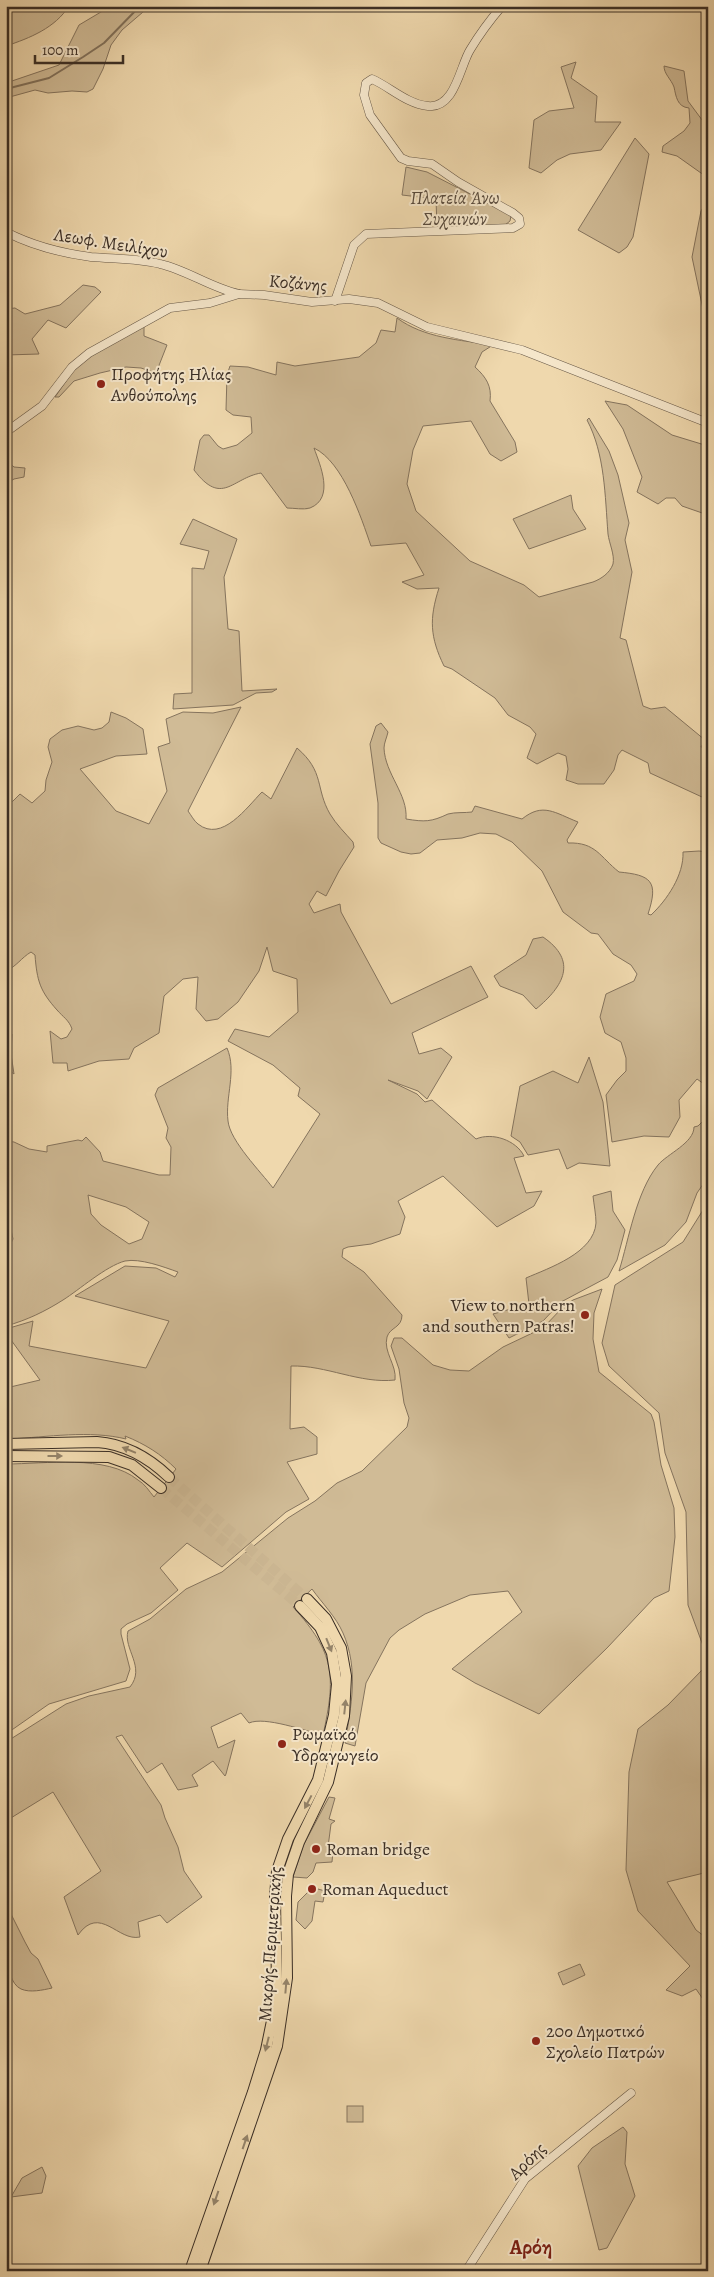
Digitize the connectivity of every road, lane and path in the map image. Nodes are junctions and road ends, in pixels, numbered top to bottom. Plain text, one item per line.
1 (502, 6) edge
2 (6, 232) edge
3 (239, 294) junction
4 (334, 301) junction
5 (708, 422) edge
6 (6, 432) edge
7 (6, 1444) edge
8 (6, 1456) edge
9 (169, 1477) tunnel mouth
10 (161, 1488) tunnel mouth
11 (631, 2093) dead end
12 (190, 2271) edge
13 (200, 2271) edge
14 (466, 2271) edge

1 - 4 street, Κοζάνης
2 - 3 street, Λεωφ. Μειλίχου
3 - 4 street, Κοζάνης
3 - 6 street, Κοζάνης
4 - 5 street
9 -> 7 main road
8 -> 10 main road
11 - 14 street, Αρόης
13 -> 12 main road, Μικρής Περιμετρικής

